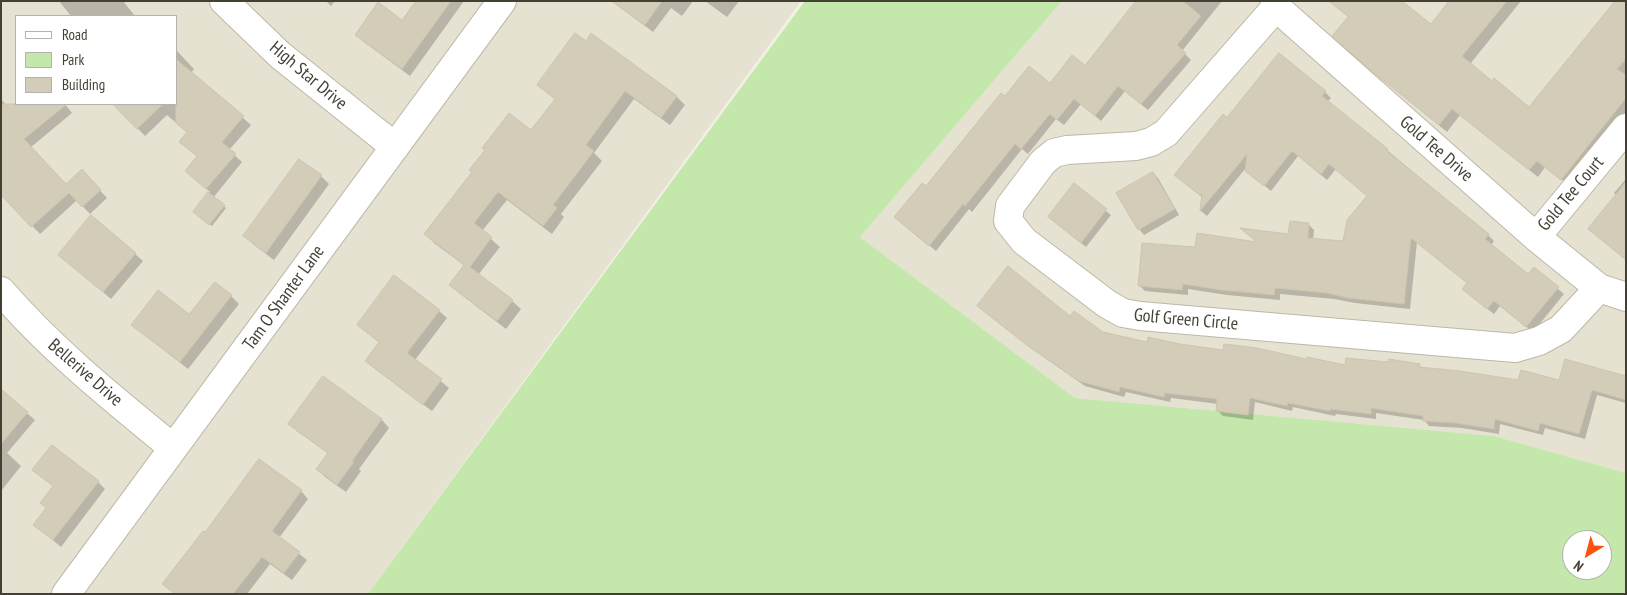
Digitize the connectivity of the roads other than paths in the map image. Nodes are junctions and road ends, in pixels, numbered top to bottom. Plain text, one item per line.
1 (224, 1) edge
2 (502, 1) edge
3 (1276, 4) edge
4 (1626, 128) edge
5 (395, 147) junction
6 (1536, 237) junction
7 (1599, 288) junction
8 (1, 291) edge
9 (1626, 297) edge
10 (173, 448) junction
11 (66, 594) edge

1 - 5 street, High Star Drive
2 - 5 street, Tam O Shanter Lane
3 - 6 street, Gold Tee Drive
3 - 7 street, Golf Green Circle
4 - 6 street, Gold Tee Court
5 - 10 street, Tam O Shanter Lane
6 - 7 street, Gold Tee Drive
7 - 9 street
8 - 10 street, Bellerive Drive
10 - 11 street, Tam O Shanter Lane

